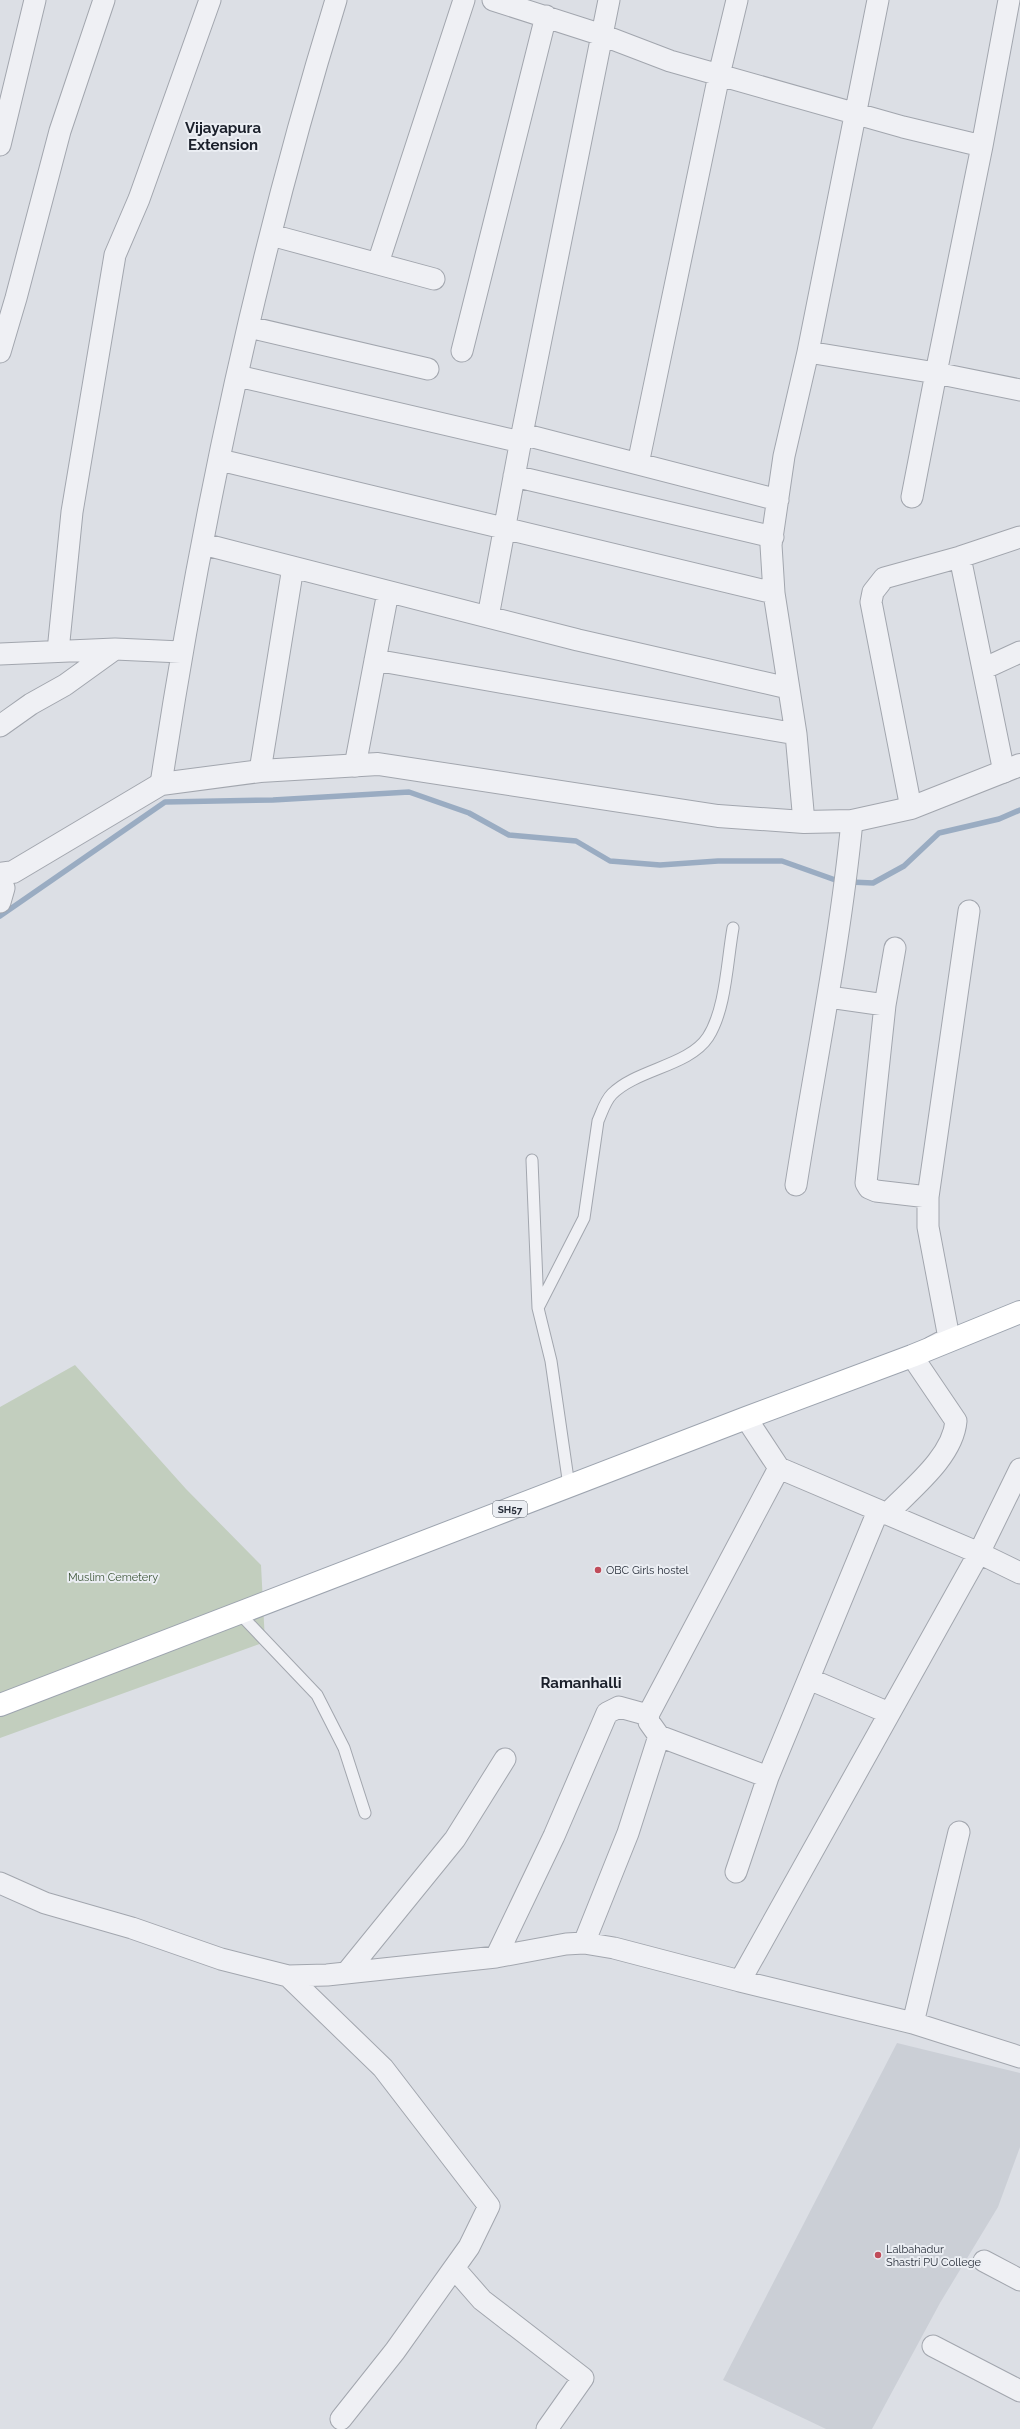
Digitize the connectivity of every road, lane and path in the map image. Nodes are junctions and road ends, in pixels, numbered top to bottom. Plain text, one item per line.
1 (35, 0) edge
2 (104, 0) edge
3 (210, 0) edge
4 (336, 0) edge
5 (464, 0) edge
6 (492, 0) edge
7 (609, 0) edge
8 (737, 0) edge
9 (878, 0) edge
10 (1012, 12) edge
11 (546, 16) junction
12 (602, 35) junction
13 (719, 75) junction
14 (854, 113) junction
15 (0, 145) edge
16 (982, 146) junction
17 (271, 235) junction
18 (378, 263) junction
19 (434, 279) dead end
20 (249, 327) junction
21 (462, 351) dead end
22 (0, 352) edge
23 (808, 352) junction
24 (428, 369) dead end
25 (936, 373) junction
26 (238, 376) junction
27 (1020, 390) edge
28 (521, 438) junction
29 (220, 460) junction
30 (638, 464) junction
31 (514, 476) junction
32 (912, 497) dead end
33 (778, 500) junction
34 (505, 529) junction
35 (773, 536) junction
36 (1020, 537) edge
37 (203, 544) junction
38 (960, 557) junction
39 (293, 567) junction
40 (388, 592) junction
41 (774, 593) junction
42 (488, 617) junction
43 (115, 649) junction
44 (58, 651) junction
45 (181, 652) junction
46 (1020, 652) edge
47 (0, 654) edge
48 (375, 660) junction
49 (983, 669) junction
50 (788, 688) junction
51 (0, 726) edge
52 (796, 734) junction
53 (355, 766) junction
54 (1012, 768) edge
55 (260, 771) junction
56 (161, 784) junction
57 (910, 808) junction
58 (804, 822) junction
59 (852, 822) junction
60 (0, 874) edge
61 (0, 879) edge
62 (0, 902) edge
63 (969, 911) dead end
64 (733, 928) dead end
65 (895, 948) dead end
66 (829, 996) junction
67 (885, 1005) junction
68 (532, 1160) dead end
69 (796, 1185) dead end
70 (928, 1197) junction
71 (538, 1308) junction
72 (1020, 1312) edge
73 (916, 1354) junction
74 (746, 1418) junction
75 (779, 1468) junction
76 (1020, 1469) edge
77 (569, 1486) junction
78 (882, 1512) junction
79 (979, 1554) junction
80 (1020, 1574) edge
81 (239, 1613) junction
82 (809, 1679) junction
83 (0, 1705) edge
84 (889, 1714) junction
85 (648, 1715) junction
86 (659, 1736) junction
87 (505, 1759) dead end
88 (768, 1777) junction
89 (365, 1813) dead end
90 (959, 1832) dead end
91 (736, 1872) dead end
92 (0, 1883) edge
93 (584, 1944) junction
94 (496, 1957) junction
95 (347, 1972) junction
96 (288, 1976) junction
97 (740, 1981) junction
98 (913, 2023) junction
99 (1020, 2057) edge
100 (984, 2261) dead end
101 (454, 2268) junction
102 (1020, 2280) edge
103 (932, 2346) dead end
104 (1020, 2391) edge
105 (341, 2419) dead end
106 (547, 2429) edge

1 - 15 street
2 - 22 street
3 - 44 street
4 - 17 street
5 - 18 street
6 - 11 street
7 - 12 street
8 - 13 street
9 - 14 street
10 - 16 street
11 - 12 street
11 - 21 street
12 - 13 street
12 - 28 street
13 - 14 street
13 - 30 street
14 - 16 street
14 - 23 street
16 - 25 street
17 - 18 street
17 - 20 street
18 - 19 street
20 - 24 street
20 - 26 street
23 - 25 street
23 - 33 street
25 - 27 street
25 - 32 street
26 - 28 street
26 - 29 street
28 - 30 street
28 - 31 street
29 - 34 street
29 - 37 street
30 - 33 street
31 - 34 street
31 - 35 street
33 - 35 street
34 - 41 street
34 - 42 street
35 - 41 street
36 - 38 street
37 - 39 street
37 - 45 street
38 - 49 street
38 - 57 street
39 - 40 street
39 - 55 street
40 - 42 street
40 - 48 street
41 - 50 street
42 - 50 street
43 - 44 street
43 - 45 street
43 - 51 street
44 - 47 street
45 - 56 street
46 - 49 street
48 - 52 street
48 - 53 street
49 - 54 street
50 - 52 street
52 - 58 street
53 - 55 street
53 - 58 street
54 - 57 street
55 - 56 street
56 - 60 street
57 - 59 street
58 - 59 street
59 - 66 street
61 - 62 street
63 - 70 street
64 - 71 lane
65 - 67 street
66 - 67 street
66 - 69 street
67 - 70 street
68 - 71 lane
70 - 73 street
71 - 77 lane
72 - 73 main road, SH57
73 - 74 main road, SH57
73 - 78 street
74 - 75 street
74 - 77 main road, SH57
75 - 78 street
75 - 85 street
76 - 79 street
77 - 81 main road, SH57
78 - 79 street
78 - 82 street
79 - 80 street
79 - 84 street
81 - 83 main road, SH57
81 - 89 lane
82 - 84 street
82 - 88 street
84 - 97 street
85 - 86 street
85 - 94 street
86 - 88 street
86 - 93 street
87 - 95 street
88 - 91 street
90 - 98 street
92 - 96 street
93 - 94 street
93 - 97 street
94 - 95 street
95 - 96 street
96 - 101 street
97 - 98 street
98 - 99 street
100 - 102 street
101 - 105 street
101 - 106 street
103 - 104 street

